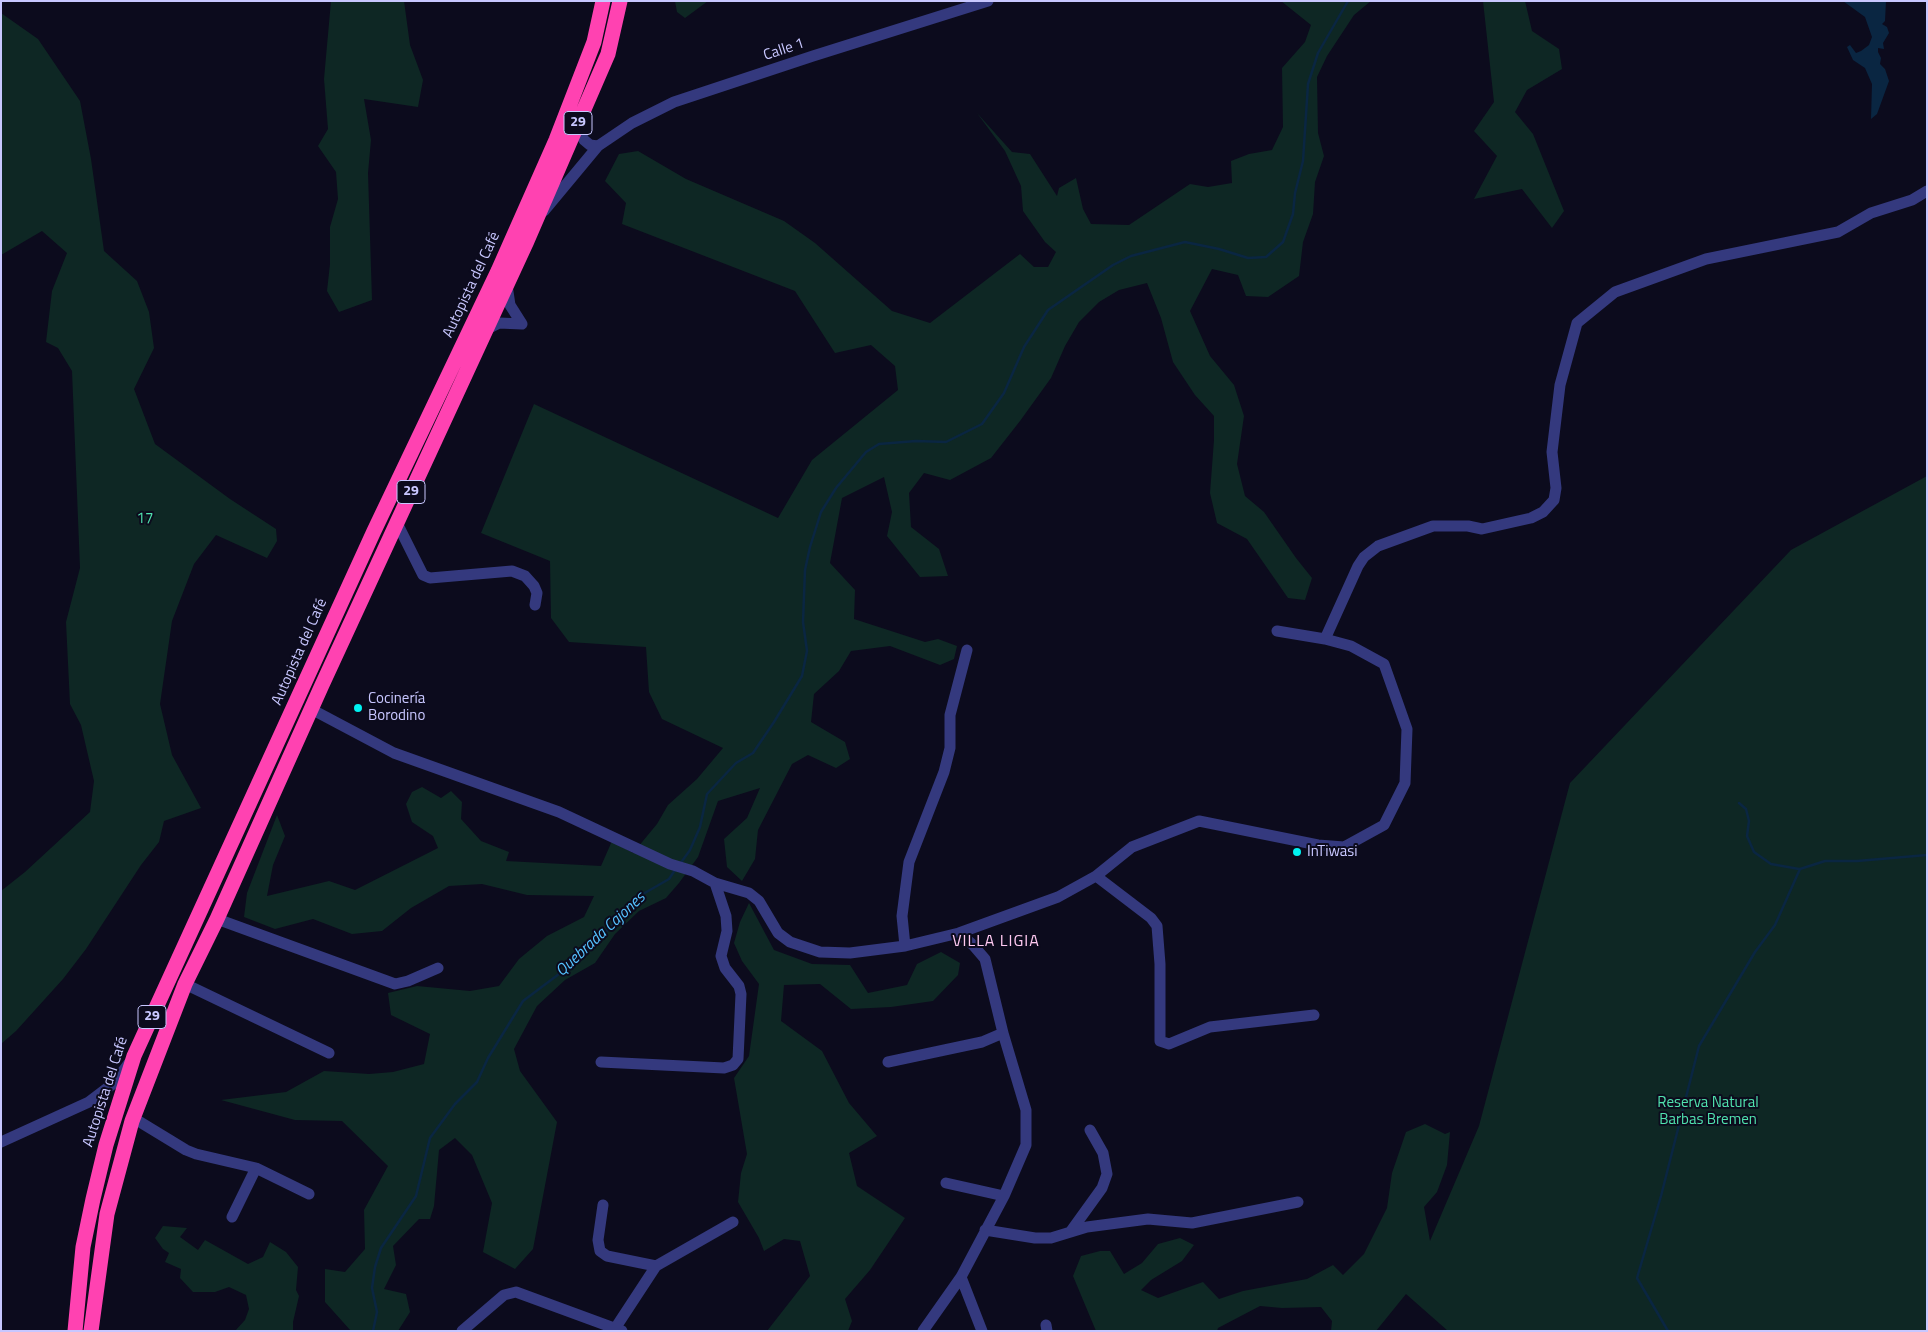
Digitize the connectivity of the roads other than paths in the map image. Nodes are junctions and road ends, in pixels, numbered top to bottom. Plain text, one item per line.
1 (603, 1) edge
2 (620, 1) edge
3 (988, 1) edge
4 (580, 118) junction
5 (598, 146) junction
6 (1927, 191) edge
7 (535, 222) junction
8 (507, 285) junction
9 (486, 329) junction
10 (397, 523) junction
11 (535, 605) dead end
12 (1277, 631) dead end
13 (1325, 638) junction
14 (967, 650) dead end
15 (311, 709) junction
16 (1096, 876) junction
17 (715, 883) junction
18 (217, 919) junction
19 (959, 933) junction
20 (905, 946) junction
21 (438, 968) dead end
22 (185, 984) junction
23 (1314, 1015) dead end
24 (1003, 1033) junction
25 (329, 1053) dead end
26 (134, 1056) junction
27 (601, 1062) dead end
28 (888, 1062) dead end
29 (132, 1121) junction
30 (1090, 1130) dead end
31 (1, 1142) edge
32 (256, 1168) junction
33 (946, 1183) dead end
34 (309, 1194) dead end
35 (1004, 1196) junction
36 (1298, 1202) dead end
37 (603, 1205) dead end
38 (232, 1217) dead end
39 (733, 1222) dead end
40 (985, 1230) junction
41 (1071, 1231) junction
42 (656, 1266) junction
43 (961, 1276) junction
44 (619, 1329) edge
45 (75, 1331) edge
46 (91, 1331) edge
47 (462, 1331) edge
48 (923, 1331) edge
49 (982, 1331) edge

1 - 26 highway, Autopista del Café / 29
2 - 4 highway, Autopista del Café / 29
3 - 5 street, Calle 1
4 - 5 street
4 - 7 highway, Autopista del Café / 29
5 - 7 street, Calle 1
6 - 13 street
7 - 8 highway, Autopista del Café / 29
8 - 9 highway, Autopista del Café / 29
8 - 9 street
9 - 10 highway, Autopista del Café / 29
10 - 11 street
10 - 15 highway, Autopista del Café / 29
12 - 13 street
13 - 16 street
14 - 20 street
15 - 17 street
15 - 18 highway, Autopista del Café / 29
16 - 19 street
16 - 23 street
17 - 20 street
17 - 27 street
18 - 21 street
18 - 22 highway, Autopista del Café / 29
19 - 20 street
19 - 24 street
22 - 25 street
22 - 29 highway, Autopista del Café / 29
24 - 28 street
24 - 35 street
26 - 31 street
26 - 45 highway, Autopista del Café / 29
29 - 32 street
29 - 46 highway, Autopista del Café / 29
30 - 41 street
32 - 34 street
32 - 38 street
33 - 35 street
35 - 40 street
36 - 41 street
37 - 42 street
39 - 42 street
40 - 41 street
40 - 43 street
42 - 44 street
43 - 48 street
43 - 49 street
44 - 47 street

